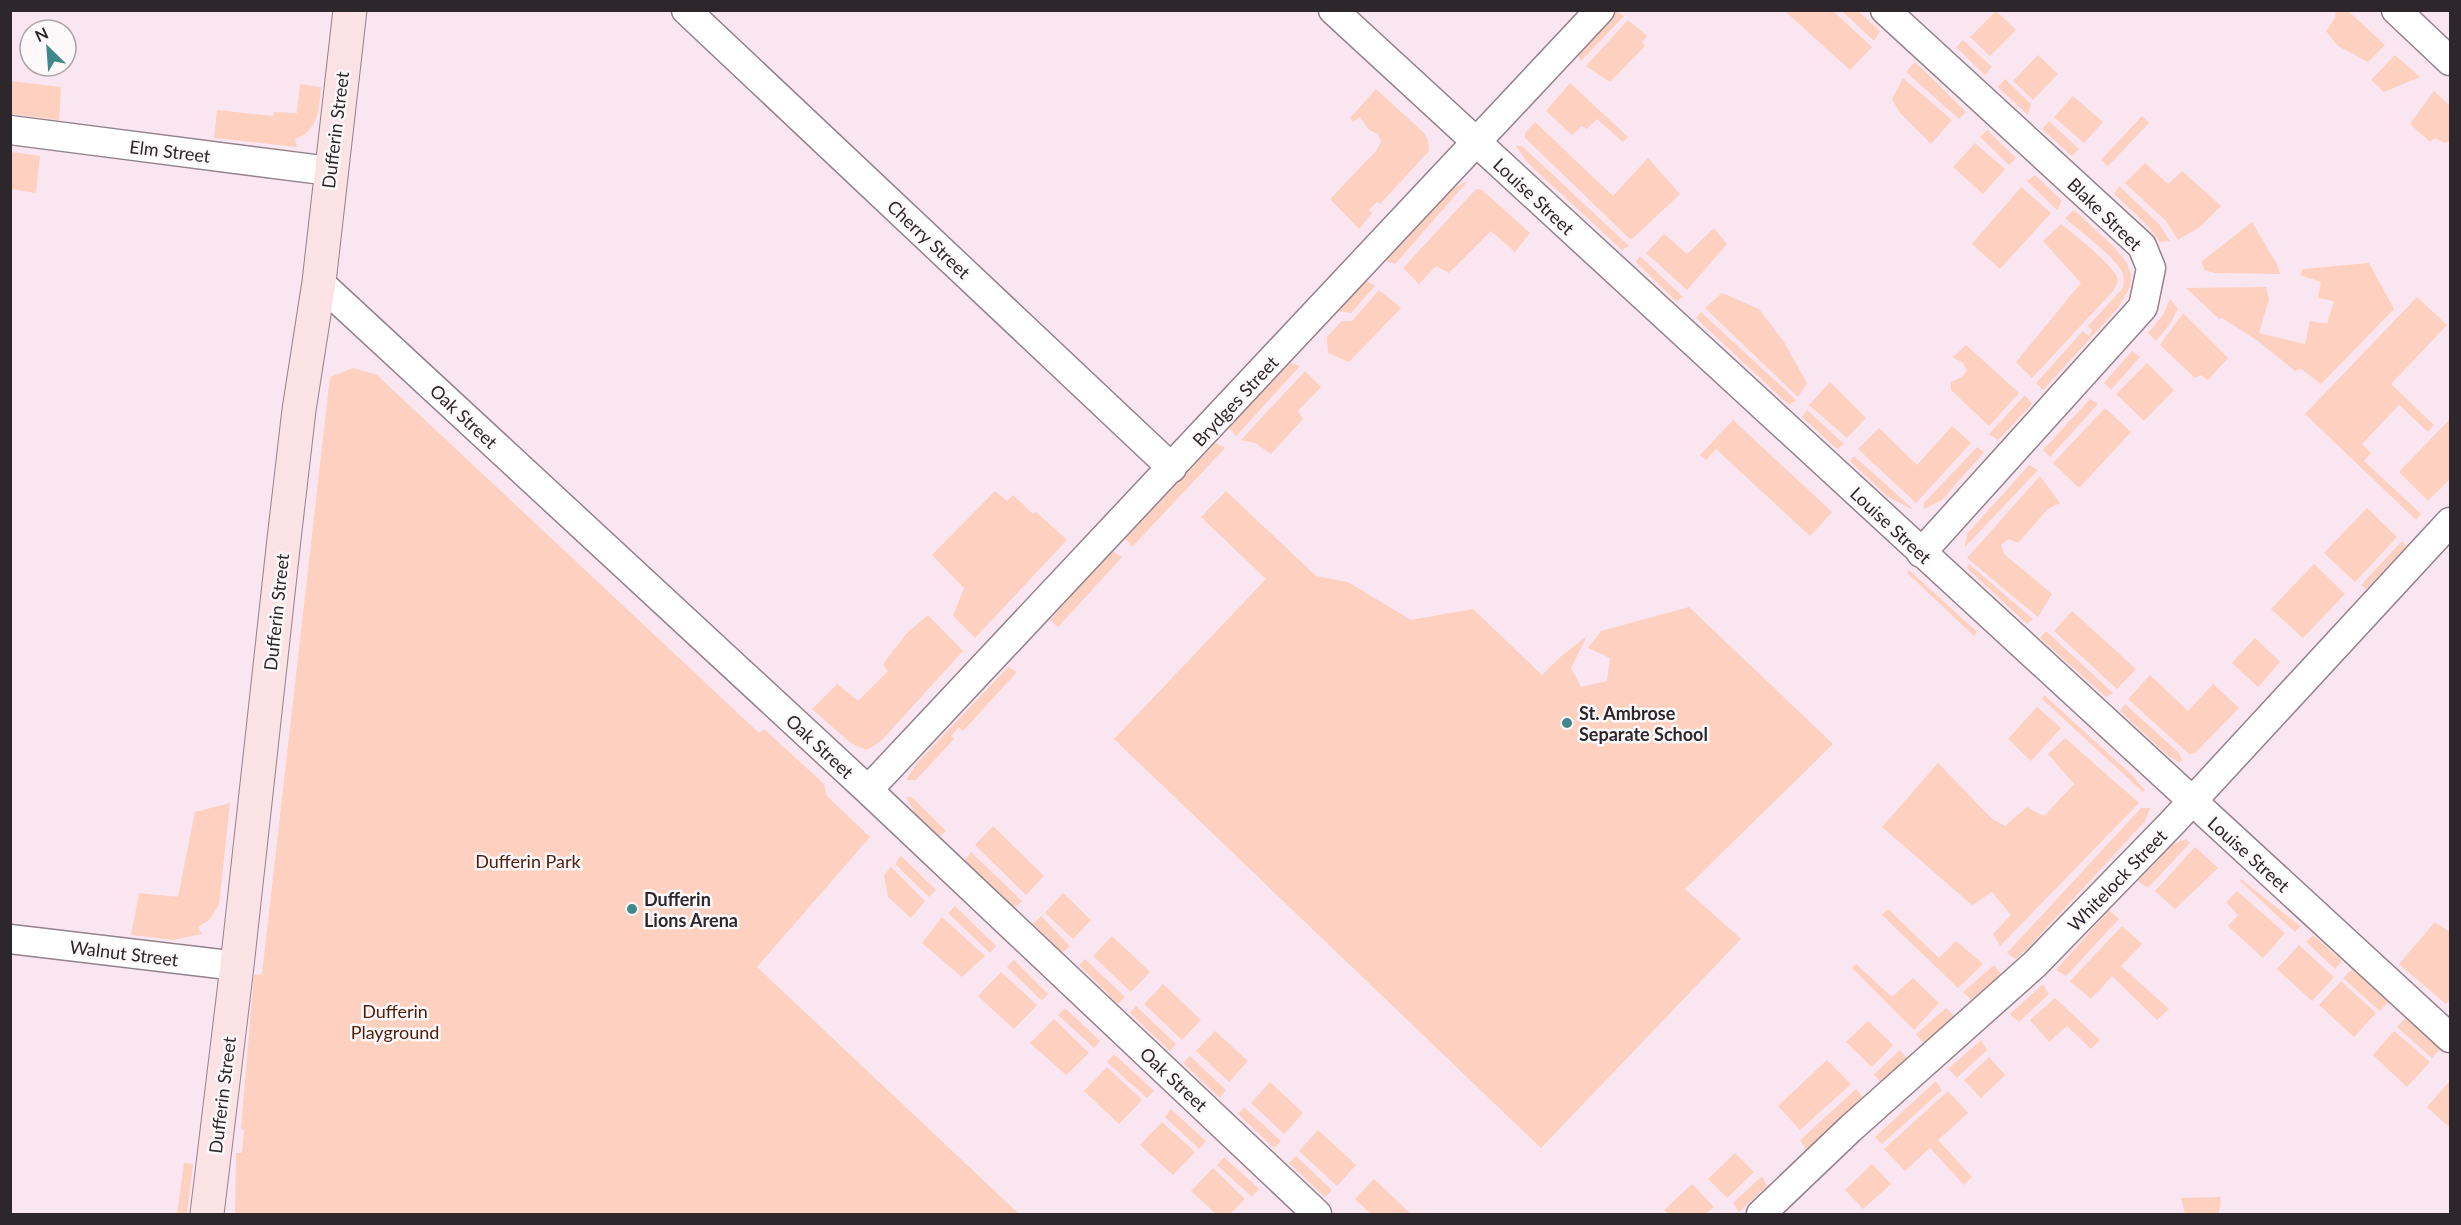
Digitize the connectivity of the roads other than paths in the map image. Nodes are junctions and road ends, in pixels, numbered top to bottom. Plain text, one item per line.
1 (350, 10) edge
2 (686, 10) edge
3 (1333, 10) edge
4 (1600, 10) edge
5 (1885, 10) edge
6 (2396, 10) edge
7 (2451, 61) edge
8 (10, 130) edge
9 (1477, 144) junction
10 (330, 171) junction
11 (319, 282) junction
12 (1172, 468) junction
13 (2451, 522) edge
14 (1922, 553) junction
15 (868, 790) junction
16 (2191, 801) junction
17 (10, 939) edge
18 (237, 966) junction
19 (2451, 1038) edge
20 (207, 1215) edge
21 (1317, 1215) edge
22 (1761, 1215) edge

1 - 10 street, Dufferin Street
2 - 12 street, Cherry Street
3 - 9 street, Louise Street
4 - 9 street, Brydges Street
5 - 14 street, Blake Street
6 - 7 street
8 - 10 street, Elm Street
9 - 12 street, Brydges Street
9 - 14 street, Louise Street
10 - 11 street, Dufferin Street
11 - 15 street, Oak Street
11 - 18 street, Dufferin Street
12 - 15 street, Brydges Street
13 - 16 street, Whitelock Street
14 - 16 street, Louise Street
15 - 21 street, Oak Street
16 - 19 street, Louise Street
16 - 22 street, Whitelock Street
17 - 18 street, Walnut Street
18 - 20 street, Dufferin Street

